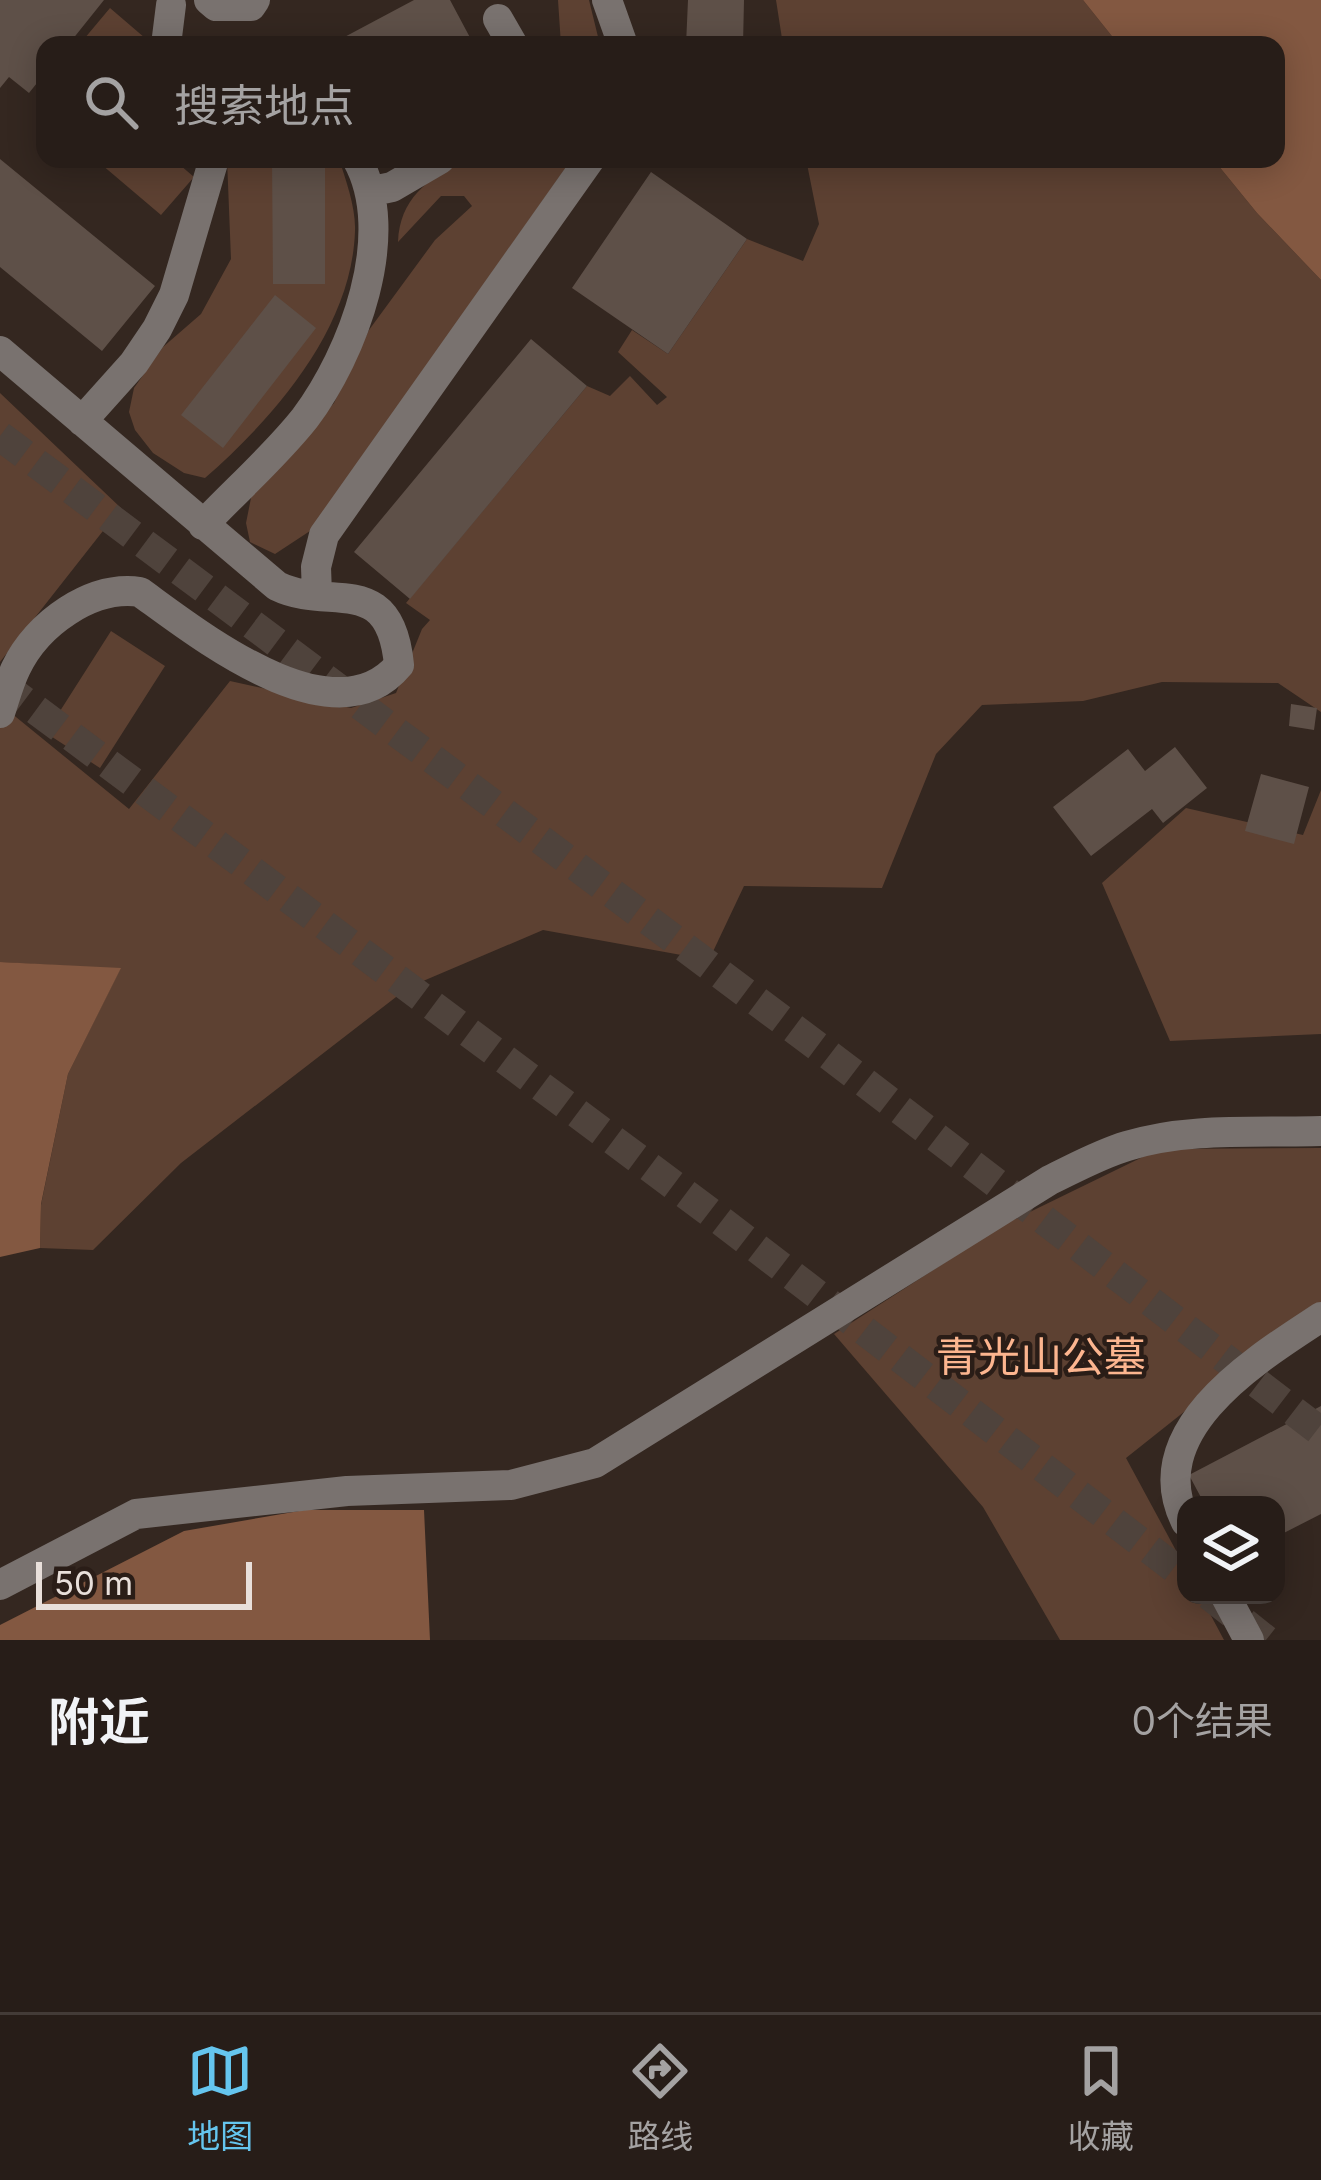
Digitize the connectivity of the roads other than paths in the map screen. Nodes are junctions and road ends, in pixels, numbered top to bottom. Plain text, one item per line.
1 (209, 0) edge
2 (255, 0) edge
3 (607, 0) edge
4 (171, 5) dead end
5 (167, 36) edge
6 (620, 36) edge
7 (211, 168) edge
8 (362, 168) edge
9 (425, 168) edge
10 (584, 168) edge
11 (373, 190) junction
12 (0, 351) edge
13 (82, 421) junction
14 (203, 526) junction
15 (316, 594) junction
16 (0, 713) edge
17 (1321, 1131) edge
18 (1321, 1317) edge
19 (1177, 1496) edge
20 (0, 1585) edge
21 (1230, 1604) edge
22 (1249, 1640) edge

1 - 2 street
3 - 6 street
4 - 5 street
7 - 13 street
8 - 11 street
9 - 11 street
10 - 15 street
11 - 14 street
12 - 13 street
13 - 14 street
14 - 15 street
15 - 16 street
17 - 20 street
18 - 19 street
21 - 22 street

